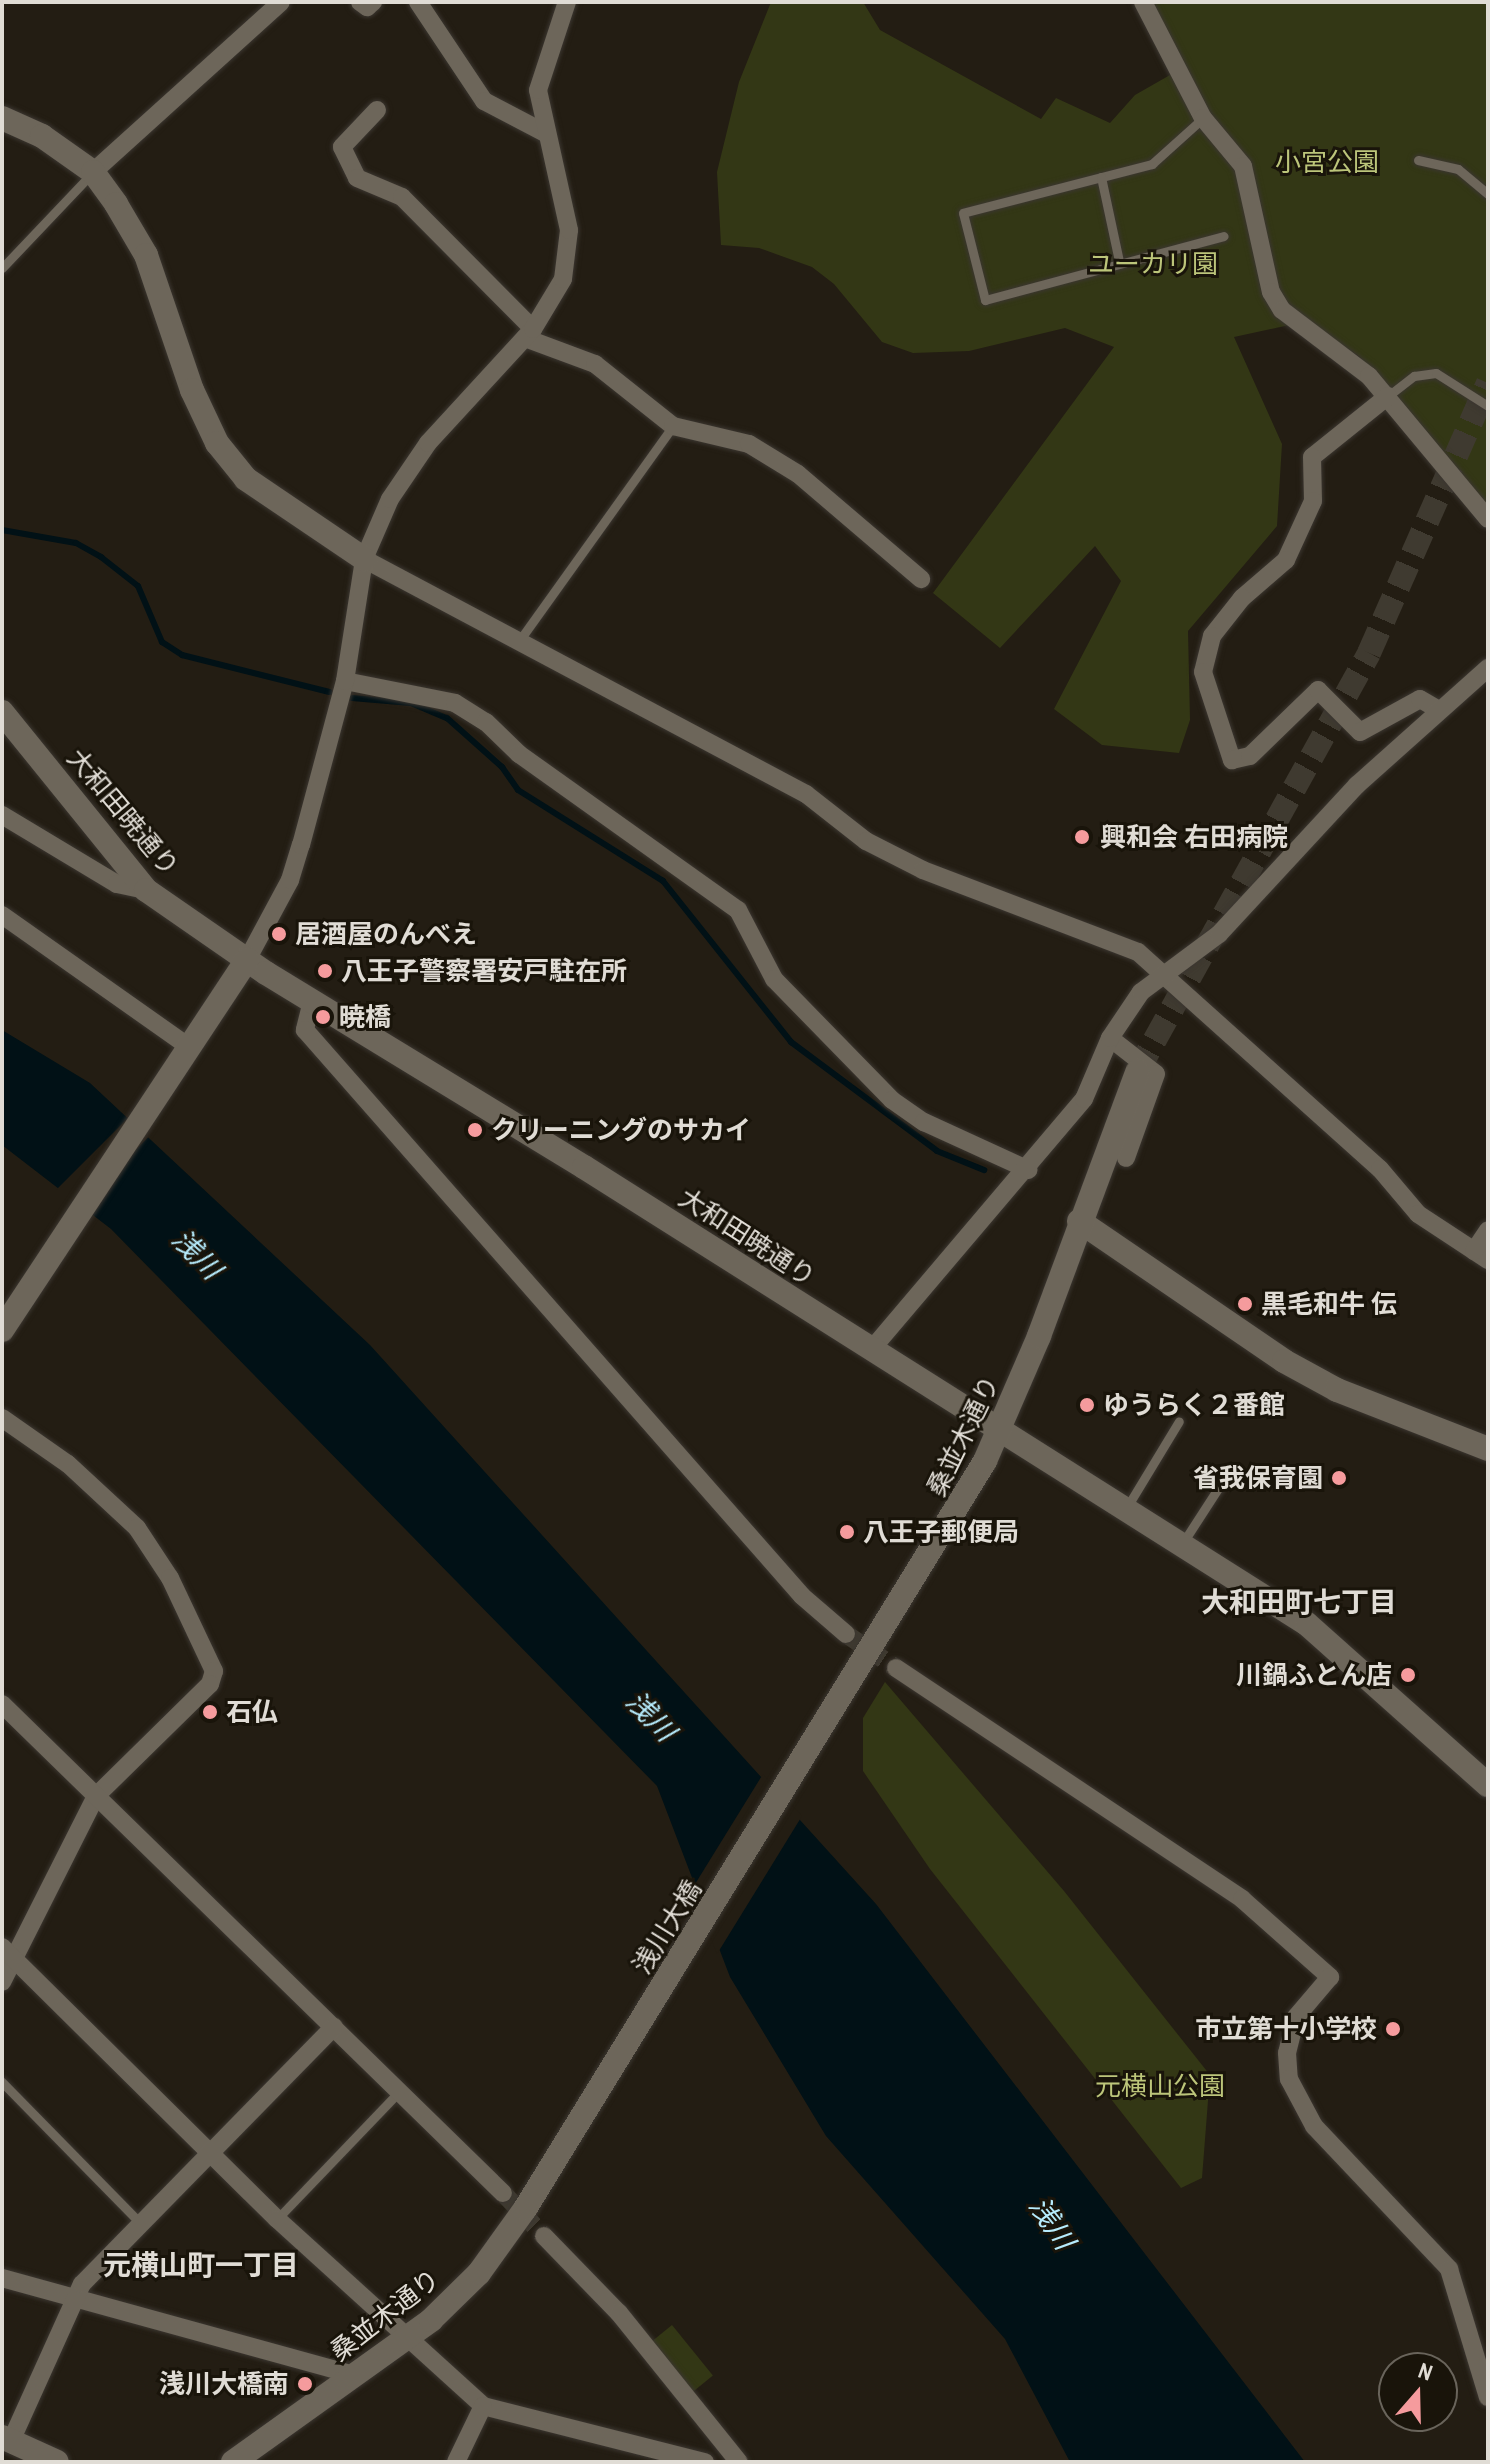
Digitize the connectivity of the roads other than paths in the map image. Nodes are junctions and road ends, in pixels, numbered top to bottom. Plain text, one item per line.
1 (281, 2) edge
2 (360, 2) edge
3 (373, 2) edge
4 (418, 2) edge
5 (567, 2) edge
6 (1143, 2) edge
7 (377, 110) dead end
8 (2, 118) edge
9 (1203, 118) junction
10 (545, 133) junction
11 (1418, 160) dead end
12 (93, 172) junction
13 (1101, 177) junction
14 (1488, 194) edge
15 (1224, 236) dead end
16 (1119, 261) junction
17 (2, 268) edge
18 (529, 334) junction
19 (1388, 396) junction
20 (1488, 406) edge
21 (673, 426) junction
22 (1488, 519) edge
23 (364, 559) junction
24 (921, 579) dead end
25 (519, 641) junction
26 (1488, 668) edge
27 (345, 681) junction
28 (1439, 710) junction
29 (2, 712) edge
30 (2, 815) edge
31 (146, 890) junction
32 (2, 915) edge
33 (247, 960) junction
34 (1164, 973) junction
35 (312, 1001) junction
36 (1110, 1038) junction
37 (185, 1054) junction
38 (1137, 1072) tunnel mouth
39 (1126, 1158) dead end
40 (1029, 1170) junction
41 (1079, 1221) junction
42 (1488, 1230) edge
43 (1481, 1256) edge
44 (2, 1330) edge
45 (871, 1350) junction
46 (2, 1418) edge
47 (1179, 1421) dead end
48 (999, 1431) junction
49 (1488, 1449) edge
50 (1226, 1476) dead end
51 (1125, 1510) junction
52 (1181, 1546) junction
53 (846, 1634) tunnel mouth
54 (896, 1668) tunnel mouth
55 (2, 1704) edge
56 (815, 1742) joint
57 (1488, 1785) edge
58 (96, 1796) junction
59 (7, 1952) edge
60 (2, 1982) edge
61 (334, 2027) junction
62 (2, 2082) edge
63 (401, 2090) junction
64 (567, 2142) joint
65 (211, 2149) junction
66 (503, 2193) tunnel mouth
67 (277, 2219) junction
68 (140, 2223) junction
69 (544, 2236) tunnel mouth
70 (2, 2278) edge
71 (72, 2299) junction
72 (405, 2339) junction
73 (354, 2375) junction
74 (1488, 2397) edge
75 (483, 2406) junction
76 (6, 2439) edge
77 (57, 2462) edge
78 (233, 2462) edge
79 (456, 2462) edge
80 (705, 2462) edge
81 (739, 2462) edge

1 - 12 street
2 - 3 street
4 - 10 street
5 - 10 street
6 - 9 street
7 - 18 street
8 - 12 street
9 - 13 lane
9 - 19 street
10 - 18 street
11 - 14 lane
12 - 17 lane
12 - 23 street
13 - 16 lane
13 - 16 lane
15 - 16 lane
18 - 21 street
18 - 23 street
19 - 20 lane
19 - 22 street
19 - 28 street
21 - 24 street
21 - 25 lane
23 - 25 street
23 - 27 street
25 - 34 street
26 - 28 street
27 - 33 street
27 - 40 street
28 - 34 street
29 - 31 street, 大和田暁通り
30 - 31 street
31 - 33 street, 大和田暁通り
32 - 37 street
33 - 35 street, 大和田暁通り
33 - 37 street
34 - 36 street
34 - 43 street
35 - 45 street, 大和田暁通り
35 - 53 street
36 - 39 street
36 - 40 street
37 - 44 street
38 - 41 street, 桑並木通り
40 - 45 street
41 - 48 street, 桑並木通り
41 - 49 street
42 - 43 street
45 - 48 street, 大和田暁通り
46 - 58 street
47 - 51 lane
48 - 51 street, 大和田暁通り
48 - 56 street, 桑並木通り
50 - 52 lane
51 - 52 street, 大和田暁通り
52 - 57 street, 大和田暁通り
54 - 74 street
55 - 58 street
56 - 64 street, 浅川大橋
58 - 59 street
58 - 61 street
59 - 60 street
59 - 65 street
61 - 63 street
61 - 65 street
62 - 68 lane
63 - 66 street
63 - 67 lane
64 - 72 street, 桑並木通り
65 - 67 street
65 - 68 street
67 - 72 street
68 - 71 street
69 - 81 street
70 - 71 street
71 - 73 street
71 - 76 street
72 - 73 street, 桑並木通り
72 - 75 street
73 - 78 street, 桑並木通り
75 - 79 street
75 - 80 street
76 - 77 street

